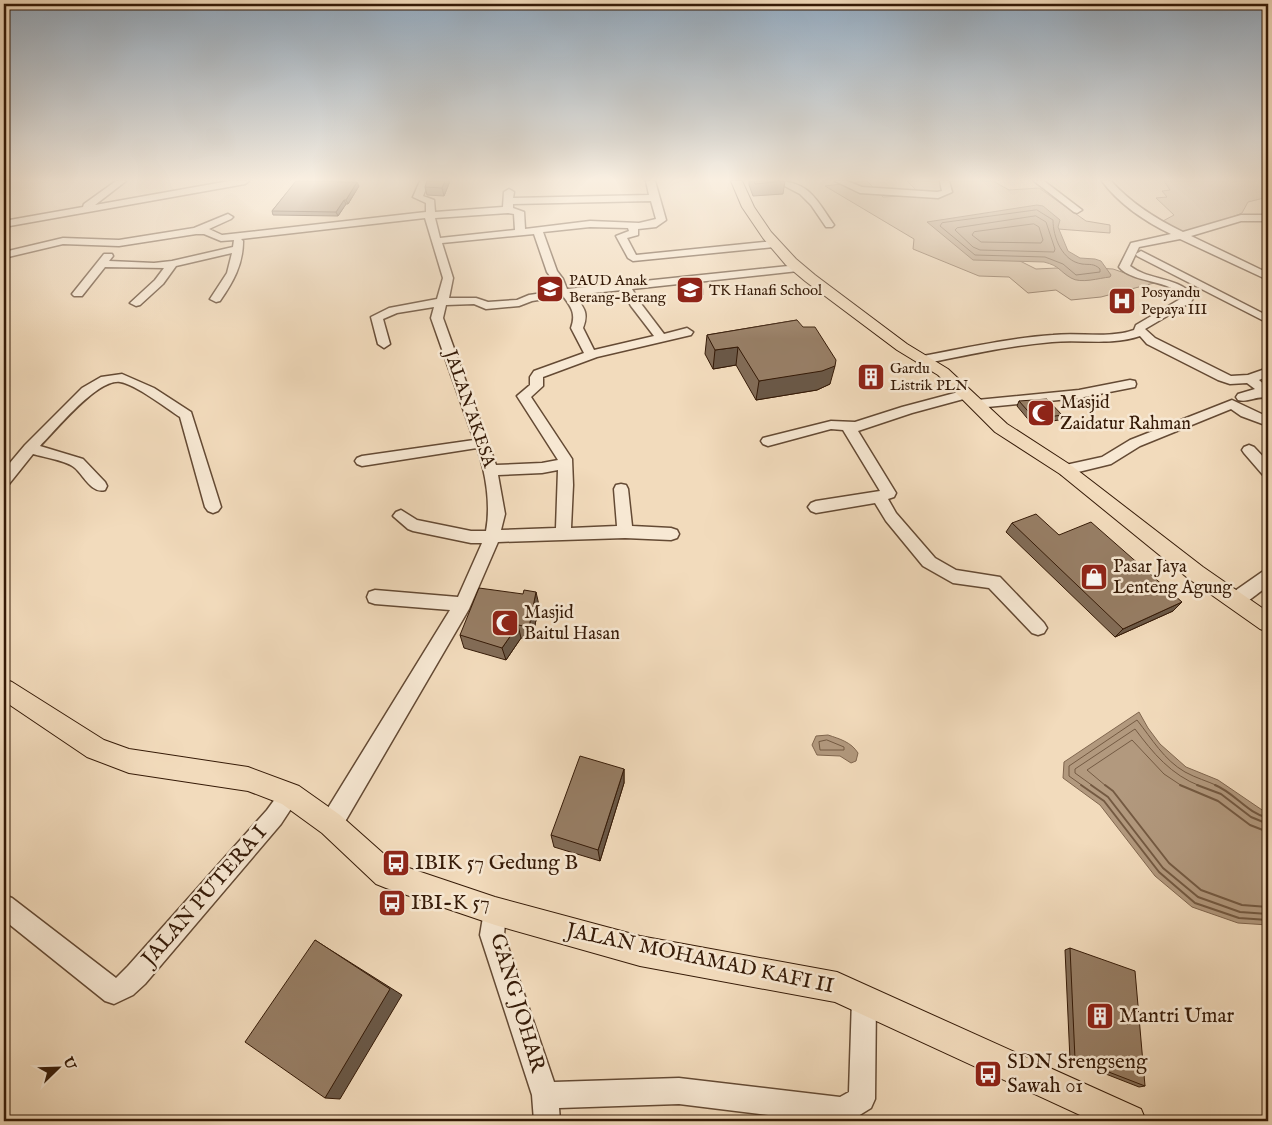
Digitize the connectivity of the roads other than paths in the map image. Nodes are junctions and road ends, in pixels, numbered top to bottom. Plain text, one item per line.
1 (184, 234) edge
2 (208, 234) edge
3 (261, 234) edge
4 (434, 234) edge
5 (511, 234) edge
6 (539, 234) edge
7 (632, 234) edge
8 (766, 234) edge
9 (1177, 234) edge
10 (1189, 234) edge
11 (238, 236) junction
12 (1181, 236) junction
13 (436, 241) junction
14 (119, 243) junction
15 (774, 244) junction
16 (238, 250) junction
17 (4, 254) edge
18 (1141, 254) dead end
19 (102, 264) junction
20 (172, 264) junction
21 (798, 268) junction
22 (1268, 278) edge
23 (626, 287) junction
24 (565, 292) junction
25 (1214, 293) junction
26 (78, 294) dead end
27 (1188, 296) junction
28 (216, 300) dead end
29 (442, 302) junction
30 (136, 303) dead end
31 (1268, 320) edge
32 (688, 332) dead end
33 (1141, 332) junction
34 (662, 339) junction
35 (384, 344) dead end
36 (593, 354) junction
37 (923, 360) junction
38 (1268, 372) edge
39 (1250, 379) junction
40 (1130, 384) dead end
41 (1266, 392) edge
42 (971, 399) junction
43 (1238, 401) junction
44 (1268, 422) edge
45 (848, 427) junction
46 (768, 441) dead end
47 (482, 443) junction
48 (30, 448) junction
49 (1249, 450) dead end
50 (362, 461) dead end
51 (565, 462) junction
52 (491, 470) junction
53 (1066, 470) junction
54 (1268, 471) edge
55 (4, 480) edge
56 (100, 486) dead end
57 (621, 489) dead end
58 (879, 497) junction
59 (214, 507) dead end
60 (816, 507) dead end
61 (401, 516) dead end
62 (625, 532) junction
63 (670, 534) dead end
64 (563, 535) junction
65 (492, 537) junction
66 (1268, 577) edge
67 (375, 596) dead end
68 (1235, 600) junction
69 (462, 604) junction
70 (1268, 623) edge
71 (1038, 628) dead end
72 (4, 688) edge
73 (290, 796) junction
74 (331, 824) junction
75 (4, 906) edge
76 (495, 911) junction
77 (864, 999) junction
78 (544, 1095) junction
79 (824, 1116) edge
80 (547, 1121) edge
81 (1129, 1121) edge

1 - 14 street
2 - 11 street
3 - 11 street
4 - 13 street, JALAN AKESA
5 - 13 street
6 - 24 street
7 - 15 street
8 - 15 main road
9 - 12 street
10 - 12 street
11 - 16 street
12 - 22 street
12 - 27 street
13 - 29 street, JALAN AKESA
14 - 17 street
14 - 19 street
15 - 21 main road
16 - 20 street
16 - 28 street
18 - 25 street
19 - 20 street
19 - 26 street
20 - 30 street
21 - 23 street
21 - 37 main road
23 - 24 street
23 - 34 street
24 - 29 street
24 - 36 street
25 - 27 street
25 - 31 street
27 - 33 street
29 - 35 street
29 - 47 street, JALAN AKESA
32 - 34 street
33 - 37 street
33 - 39 street
34 - 36 street
36 - 51 street
37 - 42 main road
38 - 39 street
39 - 41 street
40 - 42 street
41 - 43 street
42 - 45 street
42 - 53 main road
43 - 44 street
43 - 53 street
45 - 46 street
45 - 58 street
47 - 50 street
47 - 52 street, JALAN AKESA
48 - 55 street
48 - 56 street
48 - 59 street
49 - 54 street
51 - 52 street
51 - 64 street
52 - 65 street, JALAN AKESA
53 - 68 main road
57 - 62 street
58 - 60 street
58 - 71 street
61 - 65 street
62 - 63 street
62 - 64 street
64 - 65 street
65 - 69 street, JALAN AKESA
66 - 68 street
67 - 69 street
68 - 70 main road
69 - 74 street, JALAN AKESA
72 - 73 main road, JALAN MOHAMAD KAFI II
73 - 74 main road, JALAN MOHAMAD KAFI II
73 - 75 street, JALAN PUTERA I
74 - 76 main road, JALAN MOHAMAD KAFI II
76 - 77 main road, JALAN MOHAMAD KAFI II
76 - 78 street, GANG JOHAR
77 - 79 street, GANG JOHAR
77 - 81 main road, JALAN MOHAMAD KAFI II
78 - 79 street, GANG JOHAR
78 - 80 street, GANG JOHAR

